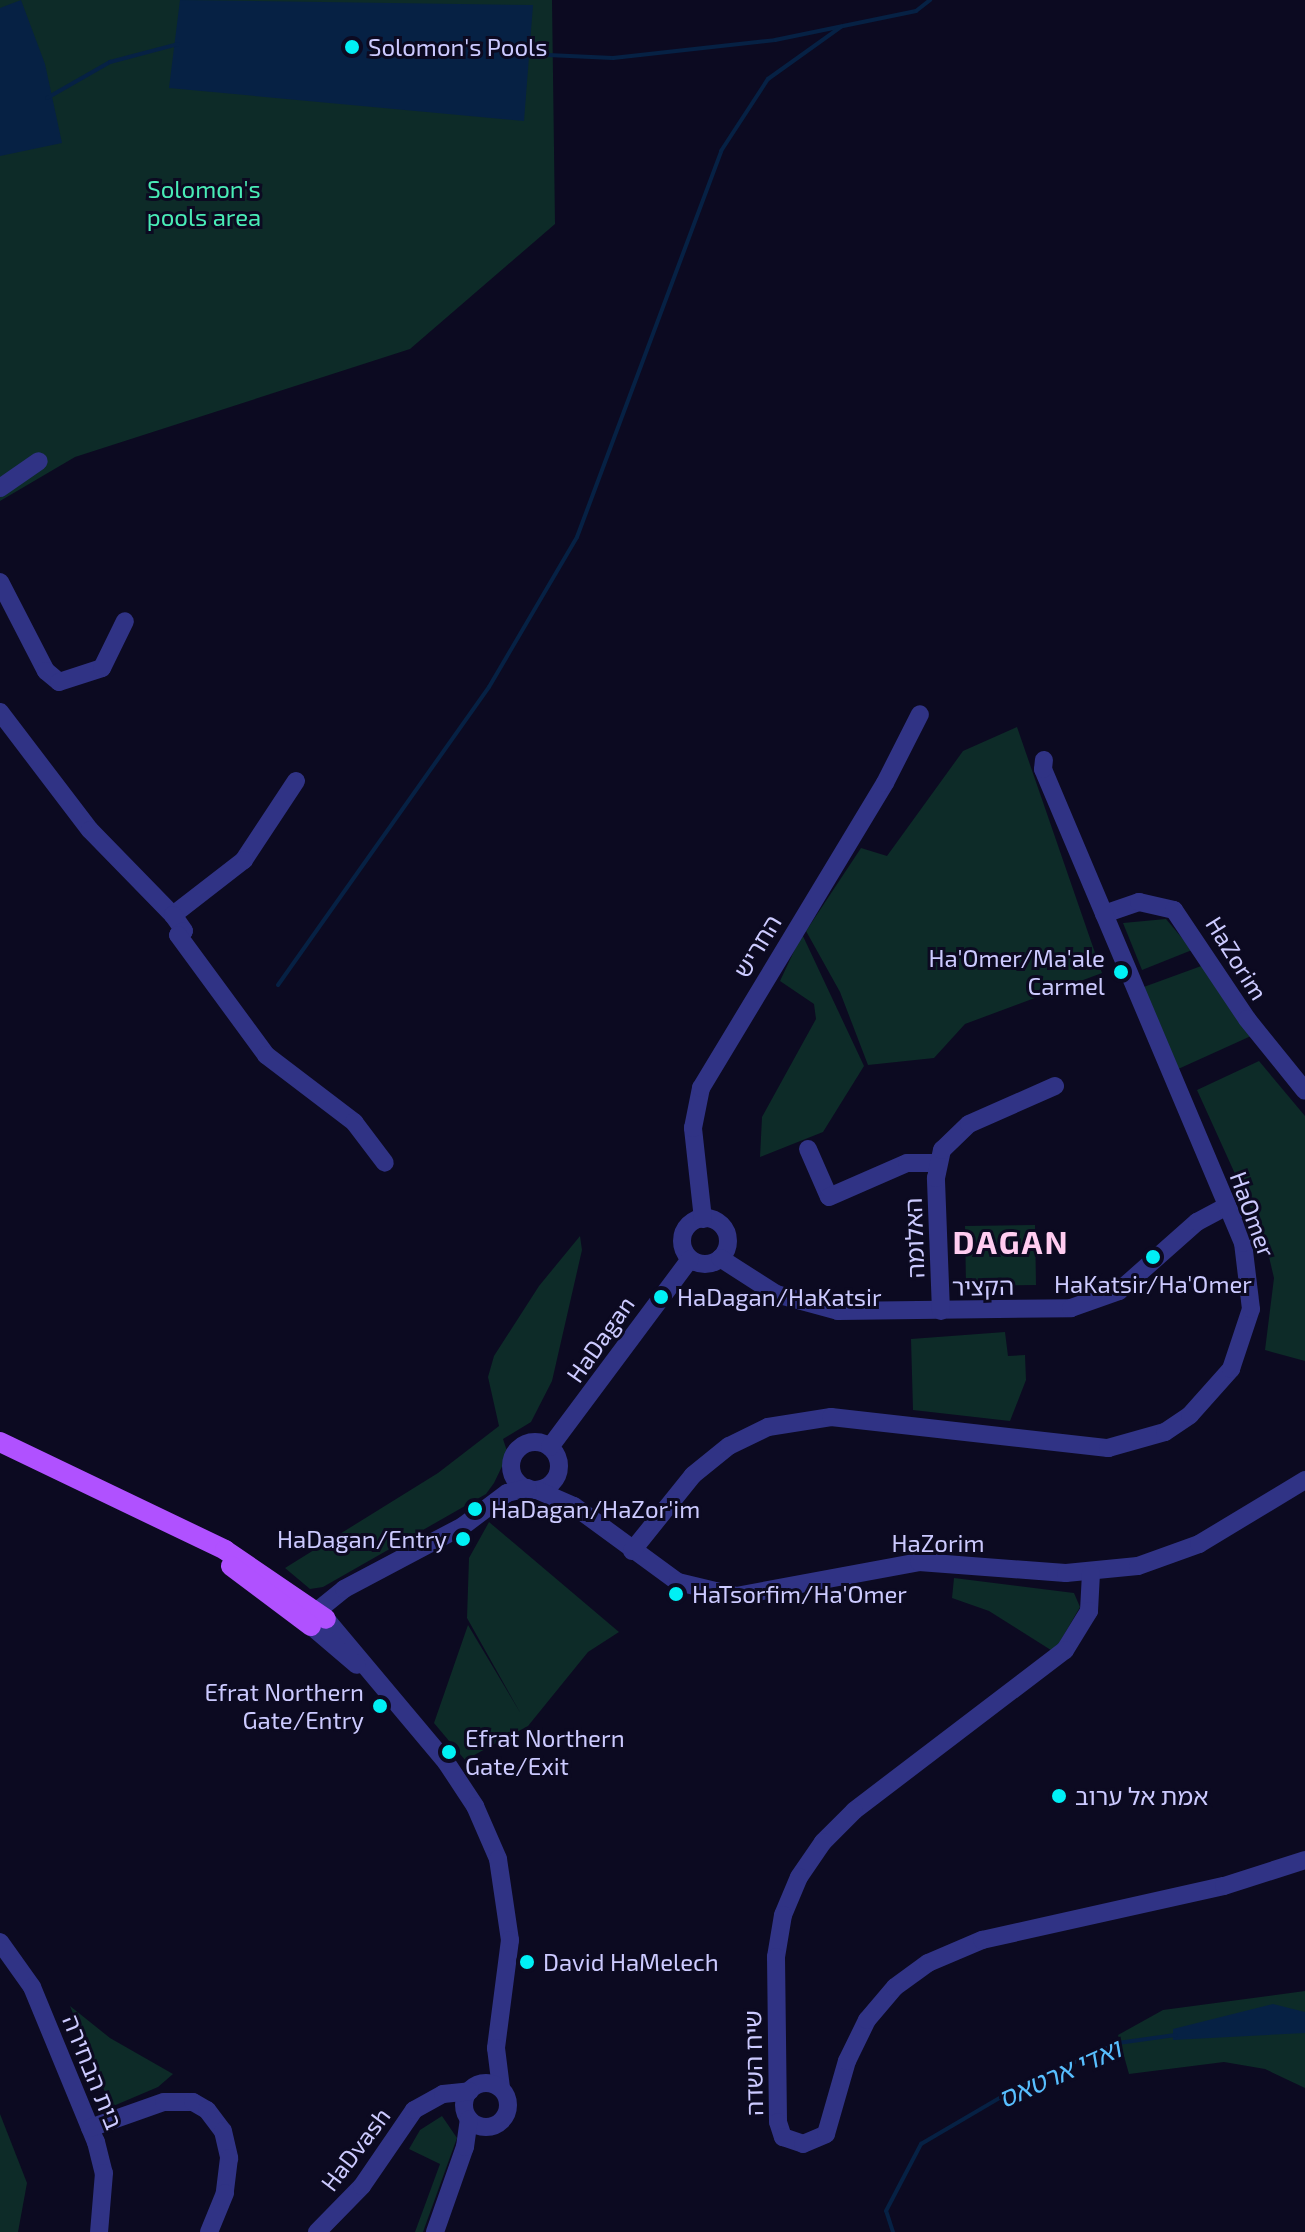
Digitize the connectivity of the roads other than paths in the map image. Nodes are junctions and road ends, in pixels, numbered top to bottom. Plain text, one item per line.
1 (39, 461) dead end
2 (0, 488) edge
3 (0, 582) edge
4 (125, 621) dead end
5 (0, 712) edge
6 (920, 714) dead end
7 (1044, 760) dead end
8 (296, 781) dead end
9 (1104, 914) junction
10 (173, 915) junction
11 (1055, 1086) dead end
12 (1305, 1091) edge
13 (808, 1149) dead end
14 (385, 1163) dead end
15 (938, 1163) junction
16 (1227, 1206) junction
17 (703, 1219) junction
18 (720, 1258) junction
19 (690, 1259) junction
20 (941, 1311) junction
21 (0, 1442) edge
22 (550, 1447) junction
23 (511, 1464) junction
24 (559, 1467) junction
25 (1305, 1480) edge
26 (532, 1489) junction
27 (496, 1501) junction
28 (577, 1509) junction
29 (632, 1551) junction
30 (1091, 1573) junction
31 (318, 1619) junction
32 (1305, 1860) edge
33 (0, 1942) edge
34 (496, 2048) junction
35 (472, 2088) junction
36 (501, 2088) junction
37 (434, 2098) junction
38 (467, 2116) junction
39 (491, 2127) junction
40 (90, 2128) junction
41 (99, 2232) edge
42 (209, 2232) edge
43 (317, 2232) edge
44 (436, 2232) edge

1 - 2 street
3 - 4 street
5 - 10 street
6 - 17 street, החריש
7 - 9 street, HaOmer
8 - 10 street
9 - 12 street, HaZorim
9 - 16 street, HaOmer
10 - 14 street
11 - 15 street, האלומה
13 - 15 street, האלומה
15 - 20 street, האלומה
16 - 20 street, הקציר
16 - 29 street, HaOmer
17 - 18 street
17 - 19 street
18 - 19 street
18 - 20 street, הקציר
19 - 22 street, HaDagan
21 - 31 main road
22 - 23 street
22 - 24 street
23 - 26 street
23 - 27 street
24 - 26 street
24 - 28 street
25 - 30 street, HaZorim
26 - 27 street
26 - 28 street, HaZorim
27 - 31 street
28 - 29 street, HaZorim
29 - 30 street, HaZorim
30 - 32 street, שיח השדה
31 - 34 street
33 - 40 street, בית הבחירה
34 - 35 street
34 - 36 street
35 - 36 street
35 - 37 street
35 - 38 street
36 - 39 street
37 - 38 street
37 - 43 street, HaDvash
38 - 39 street
38 - 44 street
39 - 44 street
40 - 41 street, בית הבחירה
40 - 42 street

